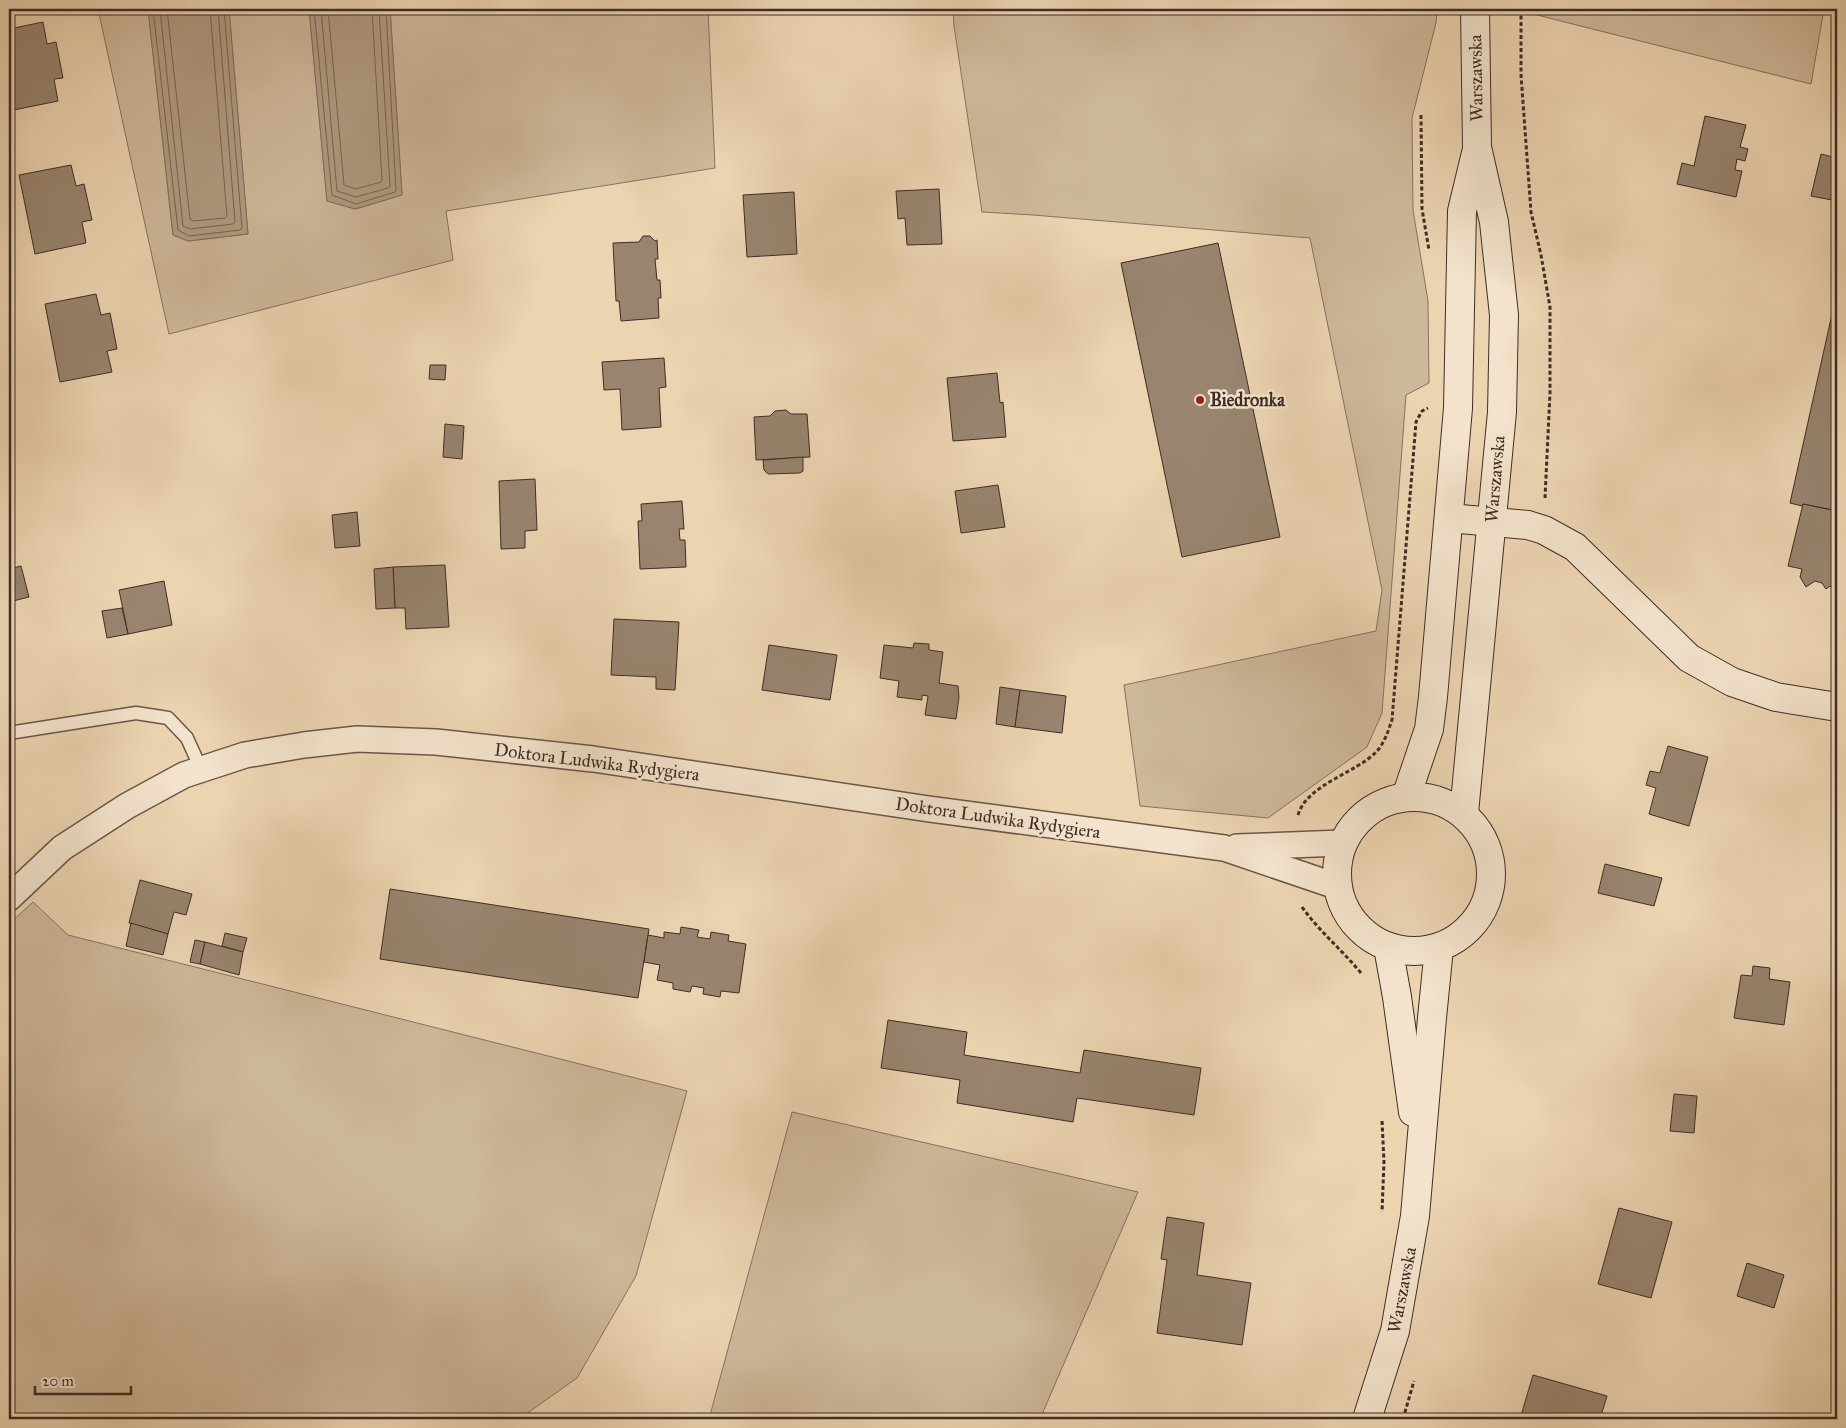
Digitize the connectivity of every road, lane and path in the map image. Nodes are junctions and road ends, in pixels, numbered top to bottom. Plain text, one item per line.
1 (1475, 9) edge
2 (1521, 9) edge
3 (1477, 147) junction
4 (1431, 406) dead end
5 (1449, 518) junction
6 (1491, 522) junction
7 (1544, 530) junction
8 (1837, 708) edge
9 (9, 733) edge
10 (201, 770) junction
11 (1406, 797) junction
12 (1464, 813) junction
13 (1342, 843) junction
14 (1294, 844) junction
15 (1224, 848) junction
16 (1291, 871) junction
17 (1336, 886) junction
18 (9, 898) edge
19 (1388, 947) junction
20 (1439, 948) junction
21 (1362, 974) dead end
22 (1382, 1113) dead end
23 (1420, 1158) junction
24 (1382, 1220) dead end
25 (1367, 1419) edge

1 - 3 main road, Warszawska
2 - 7 path
3 - 5 main road, Warszawska
3 - 6 main road, Warszawska
4 - 14 path
5 - 6 main road
5 - 11 main road, Warszawska
6 - 7 main road
6 - 12 main road, Warszawska
7 - 8 main road
9 - 10 lane
10 - 15 street, Doktora Ludwika Rydygiera
10 - 18 street, Doktora Ludwika Rydygiera
11 - 12 main road
11 - 13 main road
12 - 20 main road
13 - 14 street, Doktora Ludwika Rydygiera
13 - 17 main road
14 - 15 street, Doktora Ludwika Rydygiera
15 - 16 street, Doktora Ludwika Rydygiera
16 - 17 street, Doktora Ludwika Rydygiera
16 - 21 path
17 - 19 main road
19 - 20 main road
19 - 23 main road, Warszawska
20 - 23 main road, Warszawska
22 - 24 path
23 - 25 main road, Warszawska

